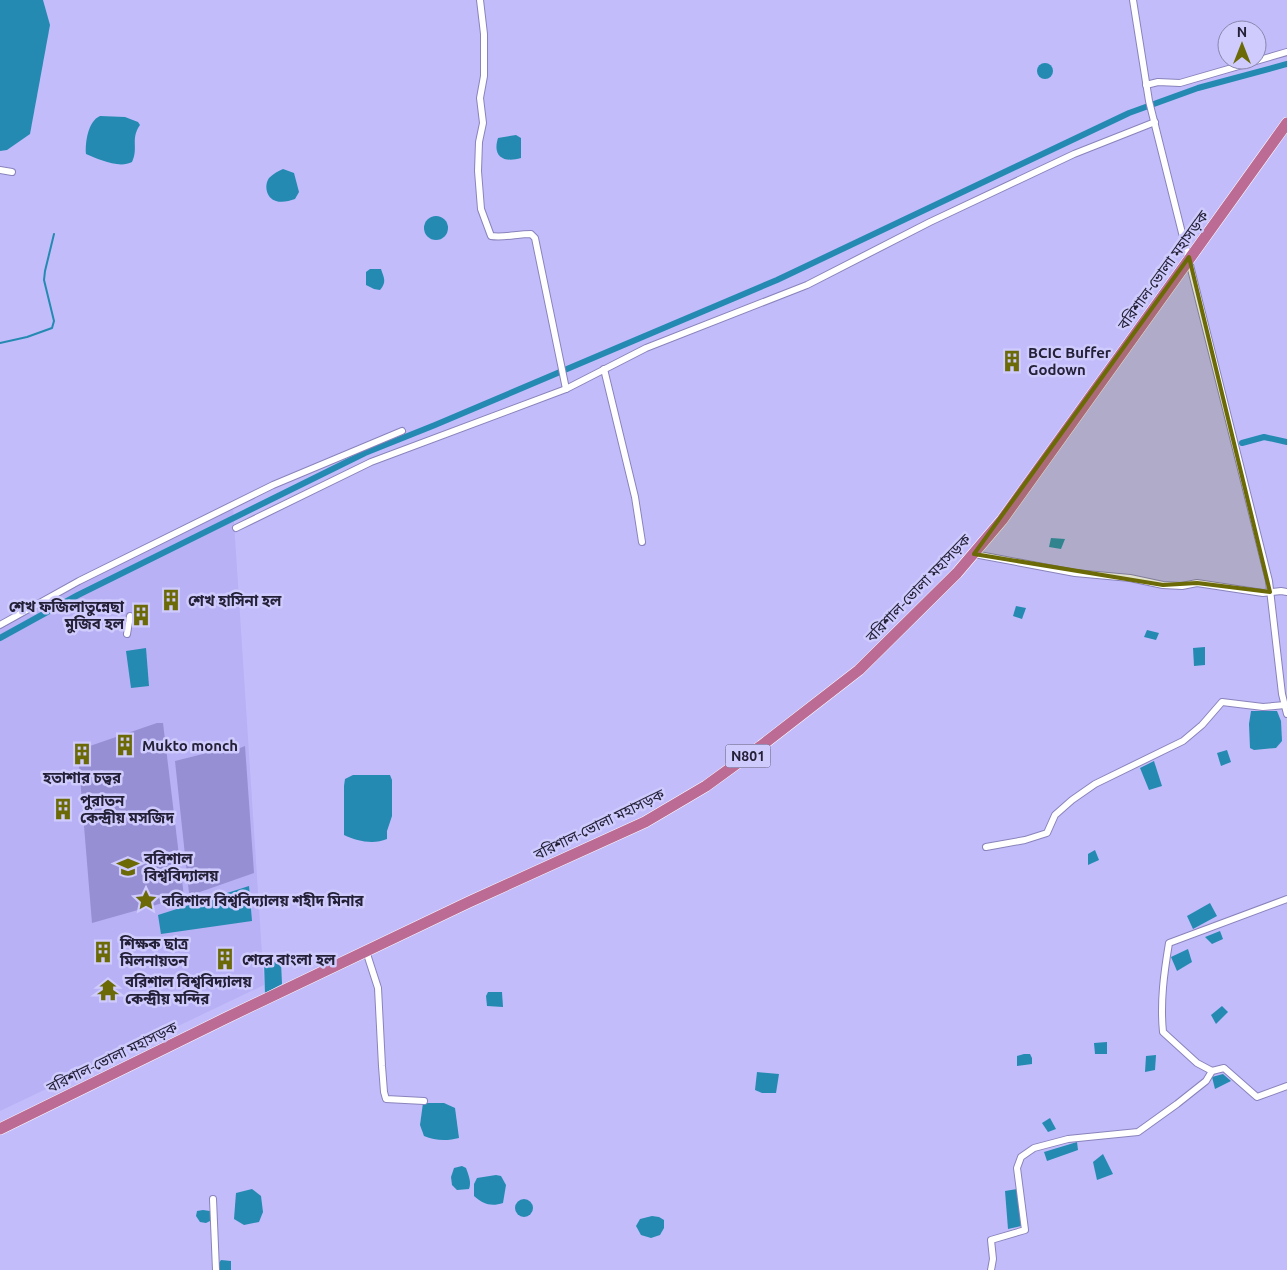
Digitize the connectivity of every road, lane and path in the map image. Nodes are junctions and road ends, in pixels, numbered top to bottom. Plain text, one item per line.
1 (480, 0) edge
2 (1133, 0) edge
3 (1287, 52) edge
4 (1146, 85) junction
5 (1154, 119) junction
6 (1287, 123) edge
7 (0, 170) edge
8 (12, 172) dead end
9 (1189, 257) junction
10 (604, 369) junction
11 (566, 389) junction
12 (402, 431) dead end
13 (236, 528) dead end
14 (642, 542) dead end
15 (974, 554) junction
16 (1270, 592) junction
17 (1287, 592) edge
18 (130, 616) dead end
19 (0, 625) edge
20 (127, 634) dead end
21 (1285, 706) junction
22 (1287, 714) edge
23 (986, 847) dead end
24 (1287, 898) edge
25 (366, 951) junction
26 (1212, 1071) junction
27 (1287, 1086) edge
28 (424, 1101) dead end
29 (0, 1129) edge
30 (213, 1199) dead end
31 (216, 1270) edge
32 (991, 1270) edge

1 - 11 street
2 - 4 street
3 - 4 street
4 - 5 street
5 - 9 street
5 - 10 street
6 - 9 highway, বরিশাল-ভোলা মহাসড়ক / N801
7 - 8 street
9 - 15 highway, বরিশাল-ভোলা মহাসড়ক / N801
9 - 16 street
10 - 11 street
10 - 14 street
11 - 13 street
12 - 19 street
15 - 16 street
15 - 25 highway, বরিশাল-ভোলা মহাসড়ক / N801
16 - 17 street
16 - 21 street
18 - 20 street
21 - 22 street
21 - 23 street
24 - 26 street
25 - 28 street
25 - 29 highway, বরিশাল-ভোলা মহাসড়ক / N801
26 - 27 street
26 - 32 street
30 - 31 street

